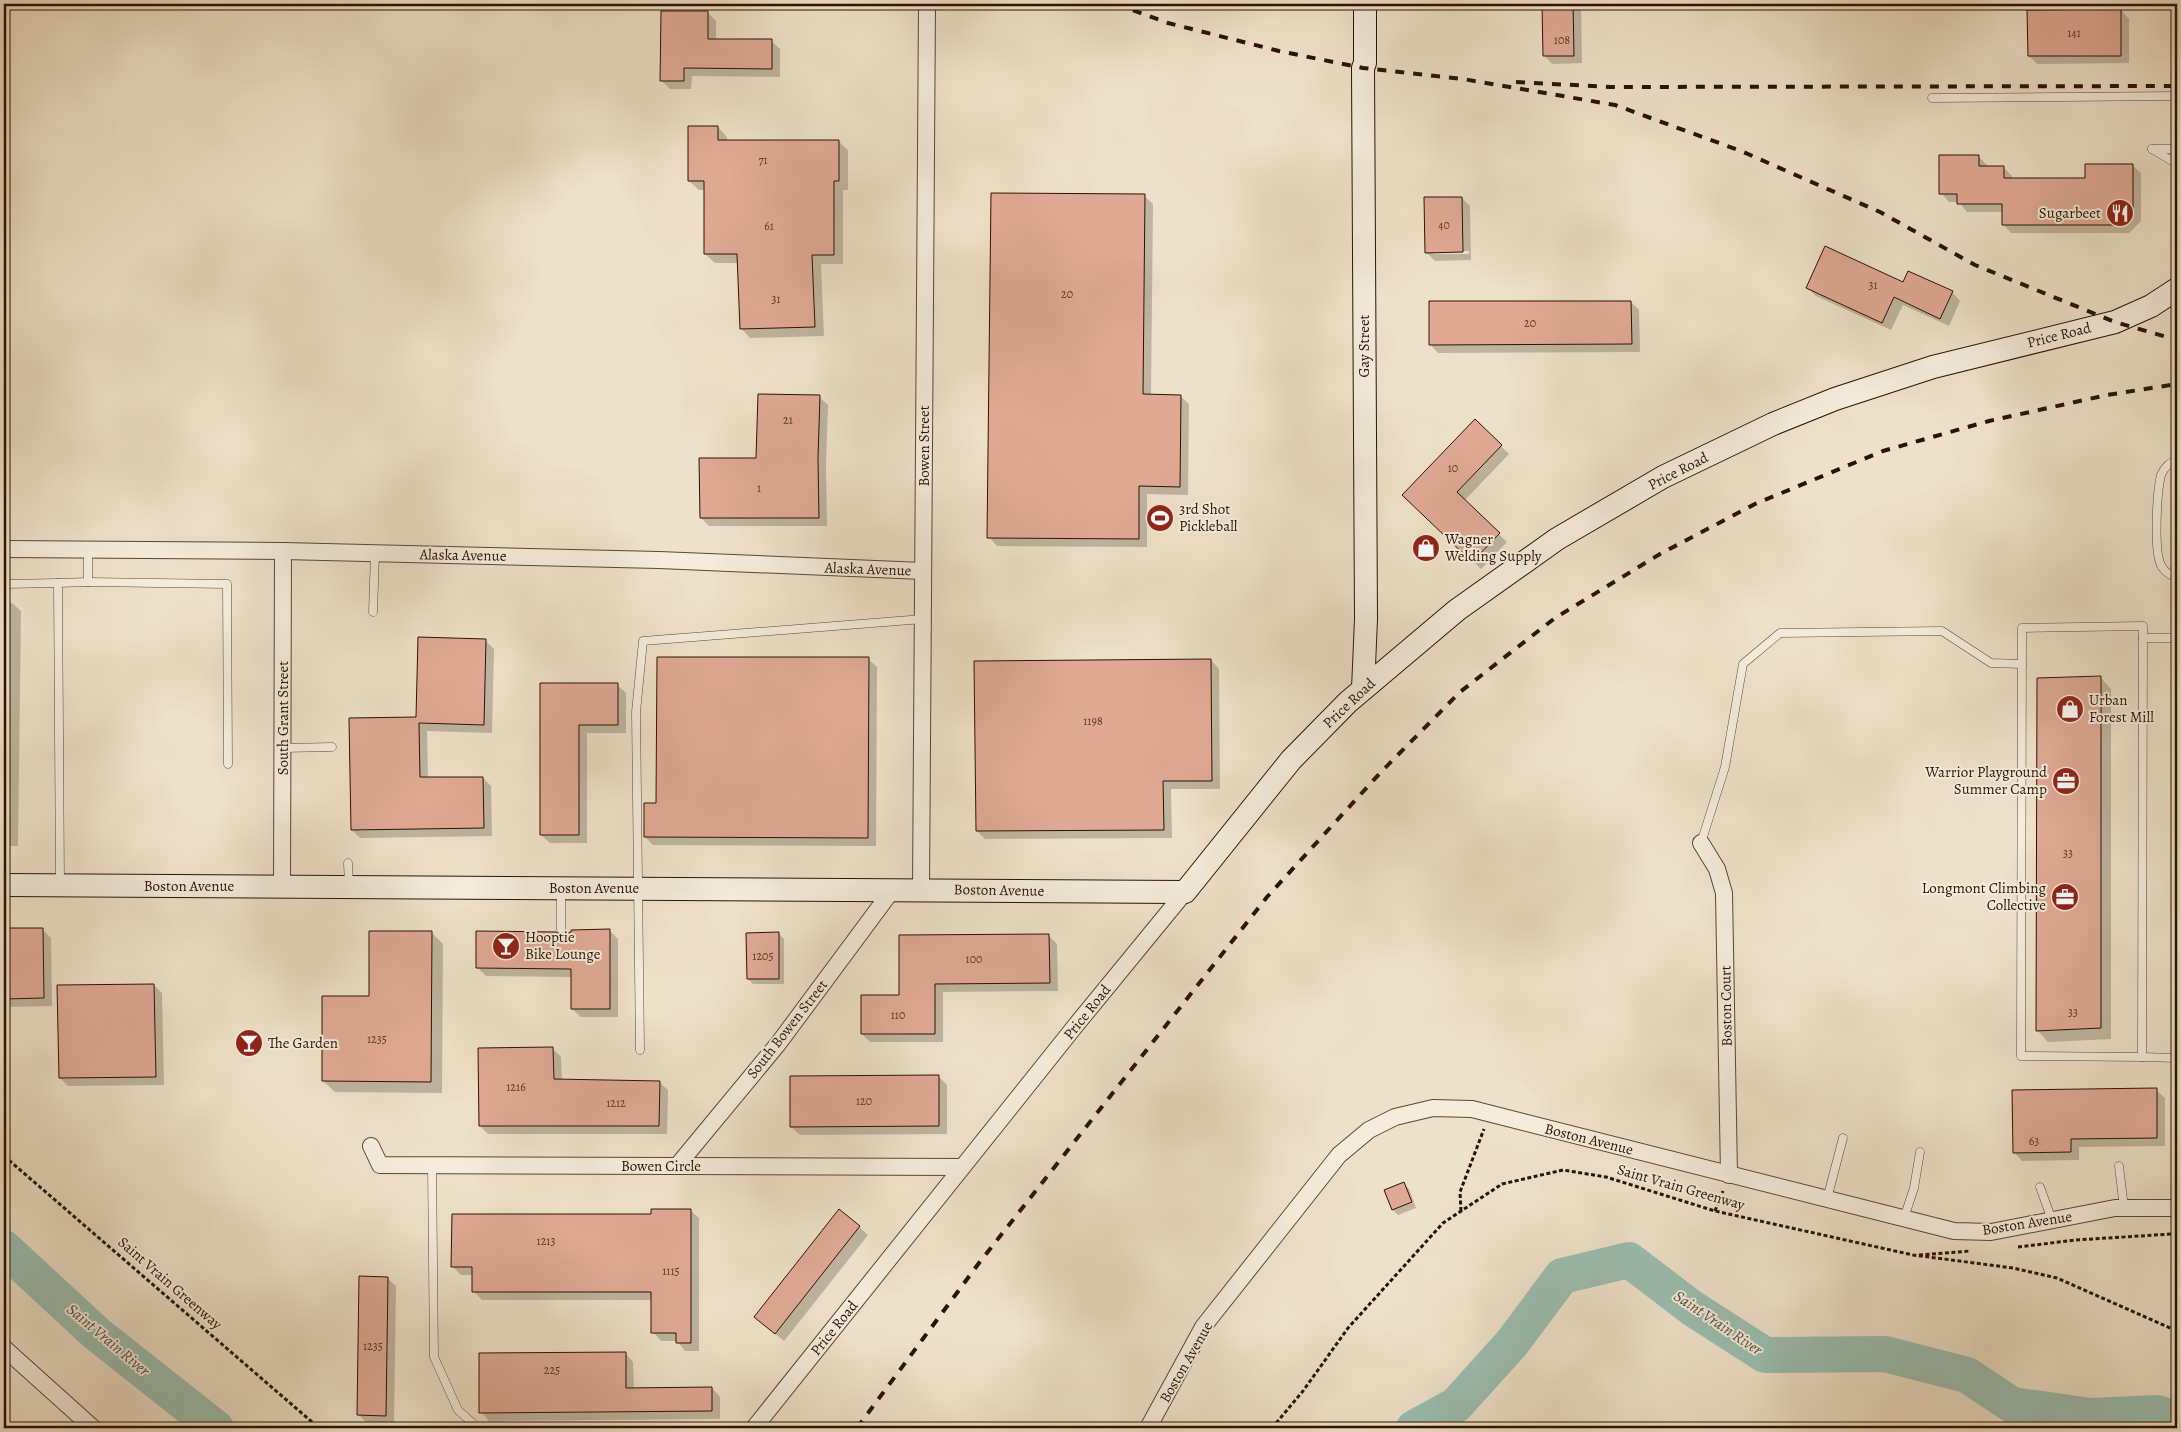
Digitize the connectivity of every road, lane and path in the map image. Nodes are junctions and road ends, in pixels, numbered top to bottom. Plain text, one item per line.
1 (927, 4) edge
2 (1365, 4) edge
3 (2177, 96) edge
4 (1932, 98) dead end
5 (2177, 149) edge
6 (2177, 164) edge
7 (2177, 290) edge
8 (2177, 460) edge
9 (4, 549) edge
10 (88, 550) junction
11 (283, 551) junction
12 (375, 553) junction
13 (923, 571) junction
14 (2177, 578) edge
15 (88, 582) junction
16 (58, 583) junction
17 (4, 584) edge
18 (373, 612) dead end
19 (923, 619) junction
20 (2143, 638) junction
21 (2177, 638) edge
22 (2022, 664) junction
23 (1363, 689) junction
24 (283, 748) junction
25 (332, 748) dead end
26 (228, 764) dead end
27 (1701, 843) joint
28 (348, 863) dead end
29 (4, 885) edge
30 (60, 885) junction
31 (282, 886) junction
32 (349, 886) junction
33 (561, 888) junction
34 (639, 888) junction
35 (893, 889) junction
36 (921, 889) junction
37 (1185, 892) junction
38 (561, 929) dead end
39 (640, 1050) dead end
40 (2142, 1057) junction
41 (2177, 1058) edge
42 (1490, 1114) junction
43 (1843, 1138) dead end
44 (371, 1146) dead end
45 (1920, 1152) dead end
46 (4, 1156) edge
47 (432, 1166) junction
48 (677, 1166) junction
49 (2119, 1166) dead end
50 (962, 1167) junction
51 (1729, 1175) junction
52 (2040, 1187) dead end
53 (1827, 1199) junction
54 (2124, 1208) junction
55 (2177, 1208) edge
56 (1461, 1211) junction
57 (1904, 1218) junction
58 (2052, 1220) junction
59 (2177, 1236) edge
60 (2010, 1248) dead end
61 (1972, 1251) dead end
62 (1913, 1255) junction
63 (2177, 1331) edge
64 (4, 1348) edge
65 (93, 1428) edge
66 (319, 1428) edge
67 (478, 1428) edge
68 (754, 1428) edge
69 (1148, 1428) edge
70 (1272, 1428) edge

1 - 13 street, Bowen Street
2 - 23 street, Gay Street
3 - 4 lane
5 - 6 lane
7 - 23 street, Price Road
8 - 14 lane
9 - 10 street, Alaska Avenue
10 - 11 street, Alaska Avenue
10 - 15 lane
11 - 12 street, Alaska Avenue
11 - 24 street, South Grant Street
12 - 13 street, Alaska Avenue
12 - 18 lane
13 - 19 street, Bowen Street
15 - 16 lane
15 - 26 lane
16 - 17 lane
16 - 30 lane
19 - 34 lane
19 - 36 street, Bowen Street
20 - 21 lane
20 - 22 lane
20 - 40 lane
22 - 27 lane
22 - 40 lane
23 - 37 street, Price Road
24 - 25 lane
24 - 31 street, South Grant Street
27 - 51 street, Boston Court
28 - 32 lane
29 - 30 street, Boston Avenue
30 - 31 street, Boston Avenue
31 - 32 street, Boston Avenue
32 - 33 street, Boston Avenue
33 - 34 street, Boston Avenue
33 - 38 lane
34 - 35 street, Boston Avenue
34 - 39 lane
35 - 36 street, Boston Avenue
35 - 48 street, South Bowen Street
36 - 37 street, Boston Avenue
37 - 50 street, Price Road
40 - 41 lane
42 - 51 street, Boston Avenue
42 - 56 path
42 - 69 street, Boston Avenue
43 - 53 lane
44 - 47 street, Bowen Circle
45 - 57 lane
46 - 66 path, Saint Vrain Greenway
47 - 48 street, Bowen Circle
47 - 67 lane
48 - 50 street, Bowen Circle
49 - 54 lane
50 - 68 street, Price Road
51 - 53 street, Boston Avenue
52 - 58 lane
53 - 57 street, Boston Avenue
54 - 55 street, Boston Avenue
54 - 58 street, Boston Avenue
56 - 62 path, Saint Vrain Greenway
56 - 70 path, Saint Vrain Greenway
57 - 58 street, Boston Avenue
59 - 60 path
61 - 62 path
62 - 63 path, Saint Vrain Greenway
64 - 65 street

